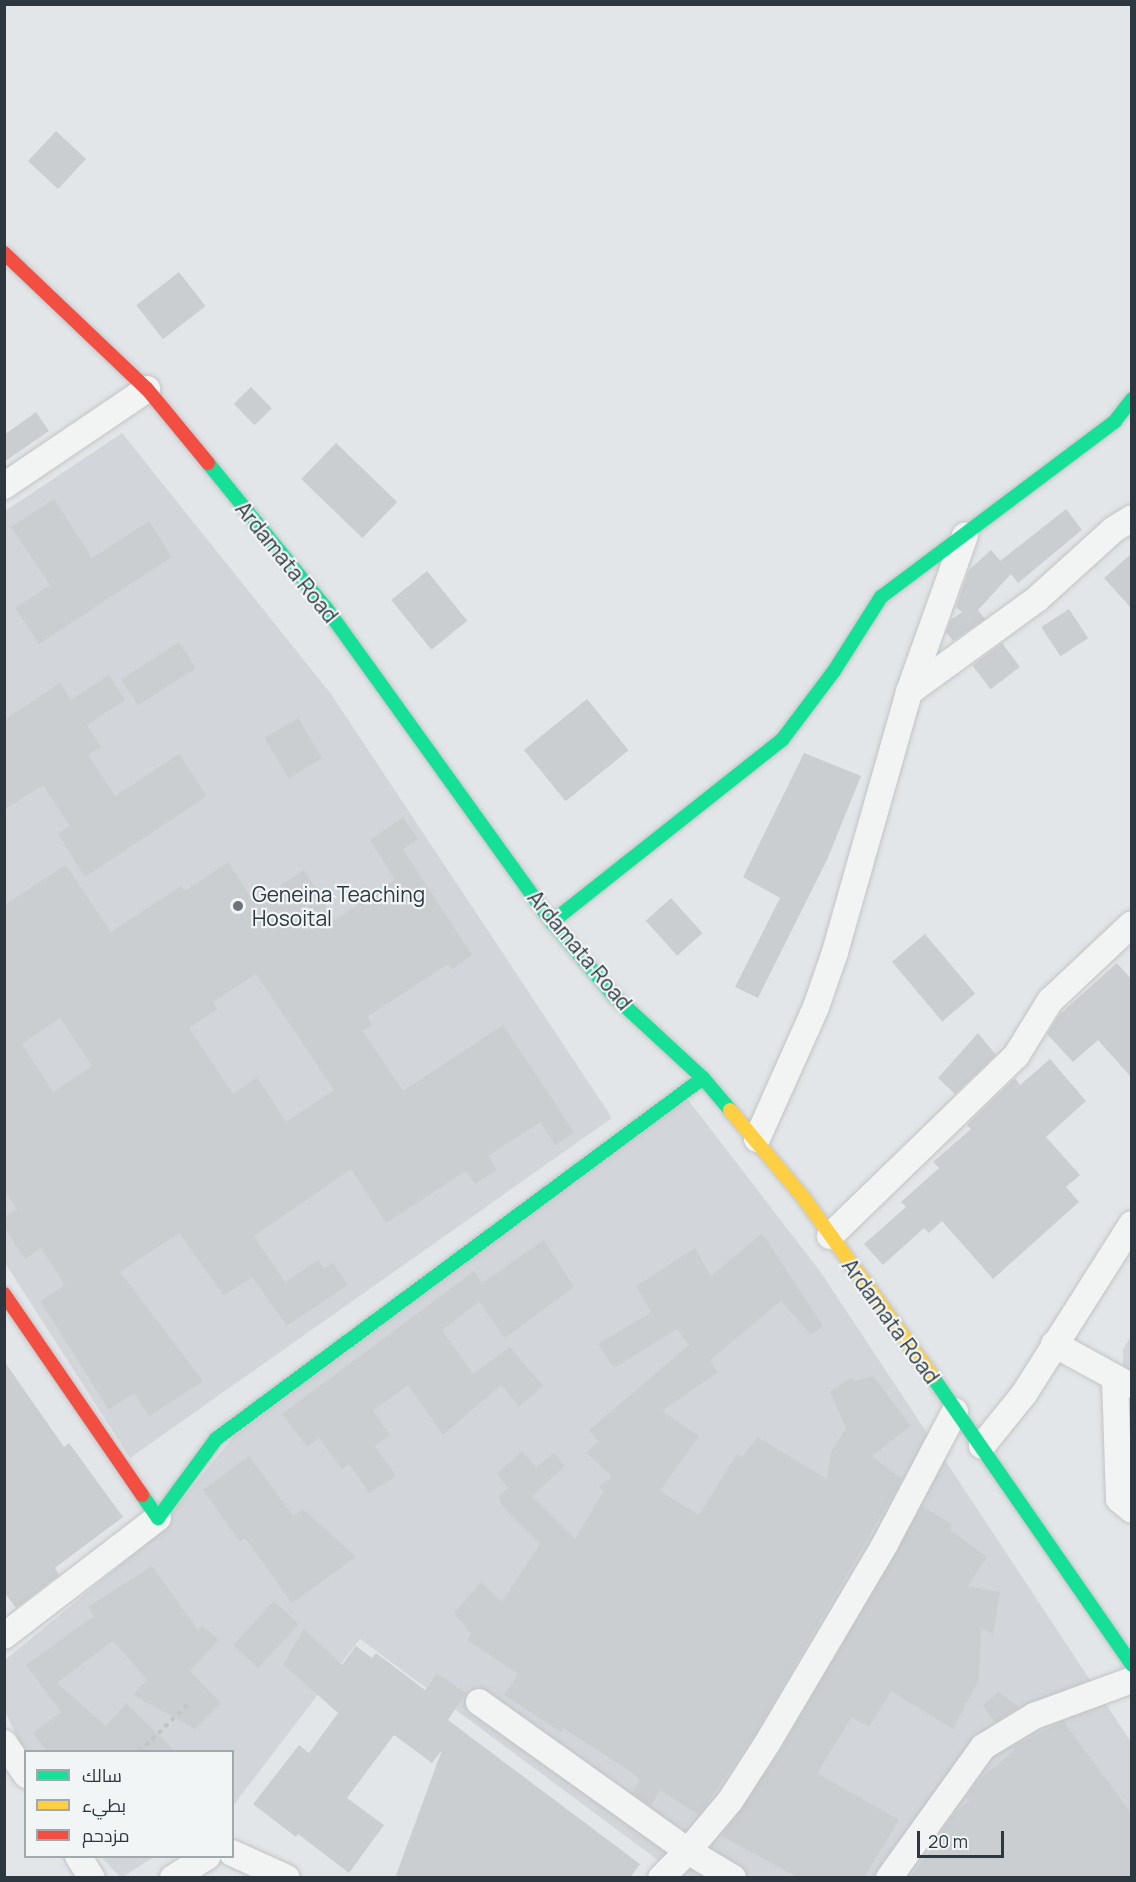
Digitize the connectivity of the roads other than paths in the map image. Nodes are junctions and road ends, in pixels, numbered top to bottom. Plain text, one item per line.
1 (4, 253) edge
2 (147, 389) junction
3 (1131, 399) edge
4 (4, 486) edge
5 (1131, 518) edge
6 (965, 536) junction
7 (909, 692) junction
8 (552, 922) junction
9 (1131, 924) edge
10 (703, 1078) junction
11 (756, 1139) junction
12 (1131, 1224) edge
13 (830, 1236) junction
14 (4, 1294) edge
15 (1054, 1344) junction
16 (1123, 1382) edge
17 (955, 1411) junction
18 (982, 1446) junction
19 (1131, 1510) edge
20 (158, 1518) junction
21 (4, 1636) edge
22 (1131, 1665) edge
23 (1131, 1680) edge
24 (479, 1702) dead end
25 (4, 1743) edge
26 (24, 1772) edge
27 (688, 1851) junction
28 (234, 1854) edge
29 (79, 1858) edge
30 (206, 1858) edge
31 (92, 1878) edge
32 (173, 1878) edge
33 (287, 1878) edge
34 (661, 1878) edge
35 (733, 1878) edge
36 (889, 1878) edge

1 - 2 main road, Ardamata Road
2 - 4 street
2 - 8 main road, Ardamata Road
3 - 6 main road
5 - 7 street
6 - 7 street
6 - 8 main road
7 - 11 street
8 - 10 main road, Ardamata Road
9 - 13 street
10 - 11 main road, Ardamata Road
10 - 20 main road
11 - 13 main road, Ardamata Road
12 - 15 street
13 - 17 main road, Ardamata Road
14 - 20 main road
15 - 16 street
15 - 18 street
16 - 19 street
17 - 18 main road, Ardamata Road
17 - 27 street
18 - 22 main road, Ardamata Road
20 - 21 street
23 - 36 street
24 - 27 street
25 - 26 street
27 - 34 street
27 - 35 street
28 - 33 street
29 - 31 street
30 - 32 street

